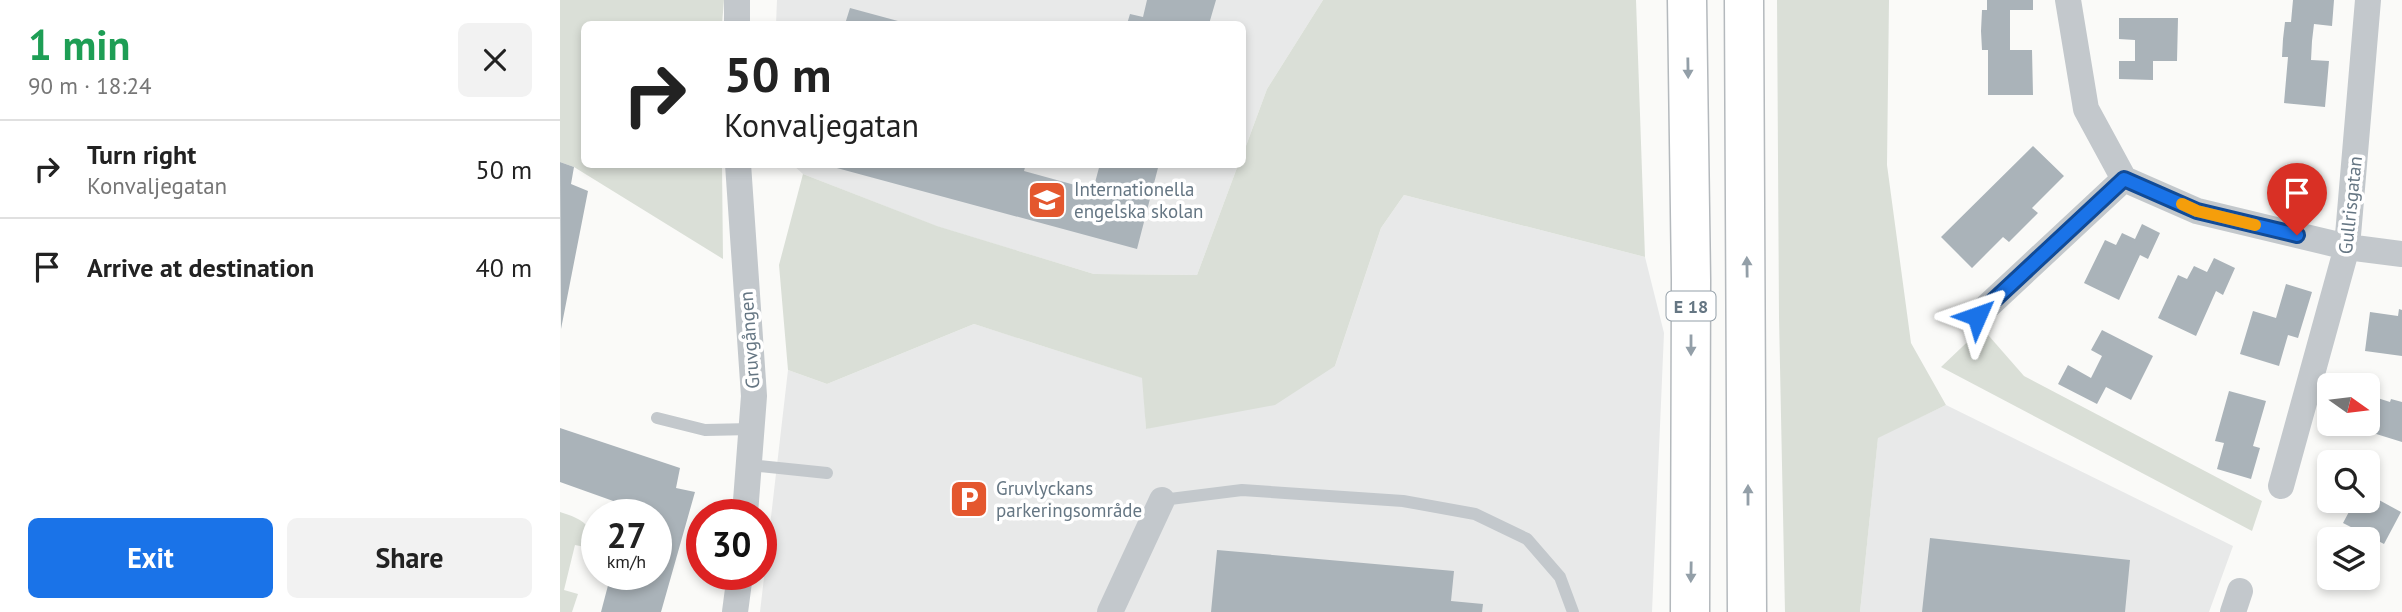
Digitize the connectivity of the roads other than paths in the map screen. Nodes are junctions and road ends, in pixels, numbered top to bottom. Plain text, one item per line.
1 (737, 0) edge
2 (1687, 0) edge
3 (1744, 0) edge
4 (2068, 0) edge
5 (2368, 0) edge
6 (737, 21) edge
7 (738, 168) edge
8 (2124, 179) junction
9 (2347, 247) junction
10 (2402, 254) edge
11 (1977, 316) dead end
12 (657, 418) dead end
13 (752, 429) junction
14 (749, 465) junction
15 (827, 473) dead end
16 (2281, 486) dead end
17 (746, 499) edge
18 (1162, 499) joint
19 (737, 590) edge
20 (734, 612) edge
21 (1110, 612) edge
22 (1573, 612) edge
23 (1690, 612) edge
24 (1747, 612) edge

1 - 6 street
2 -> 23 highway, E 18
24 -> 3 highway
4 - 8 street
5 - 9 street, Gullrisgatan
7 - 13 street, Gruvgången
8 - 9 street
8 - 11 street
9 - 10 street
9 - 16 street, Gullrisgatan
12 - 13 lane
13 - 14 street, Gruvgången
14 - 15 lane
14 - 17 street, Gruvgången
18 - 21 street
18 - 22 lane
19 - 20 street

